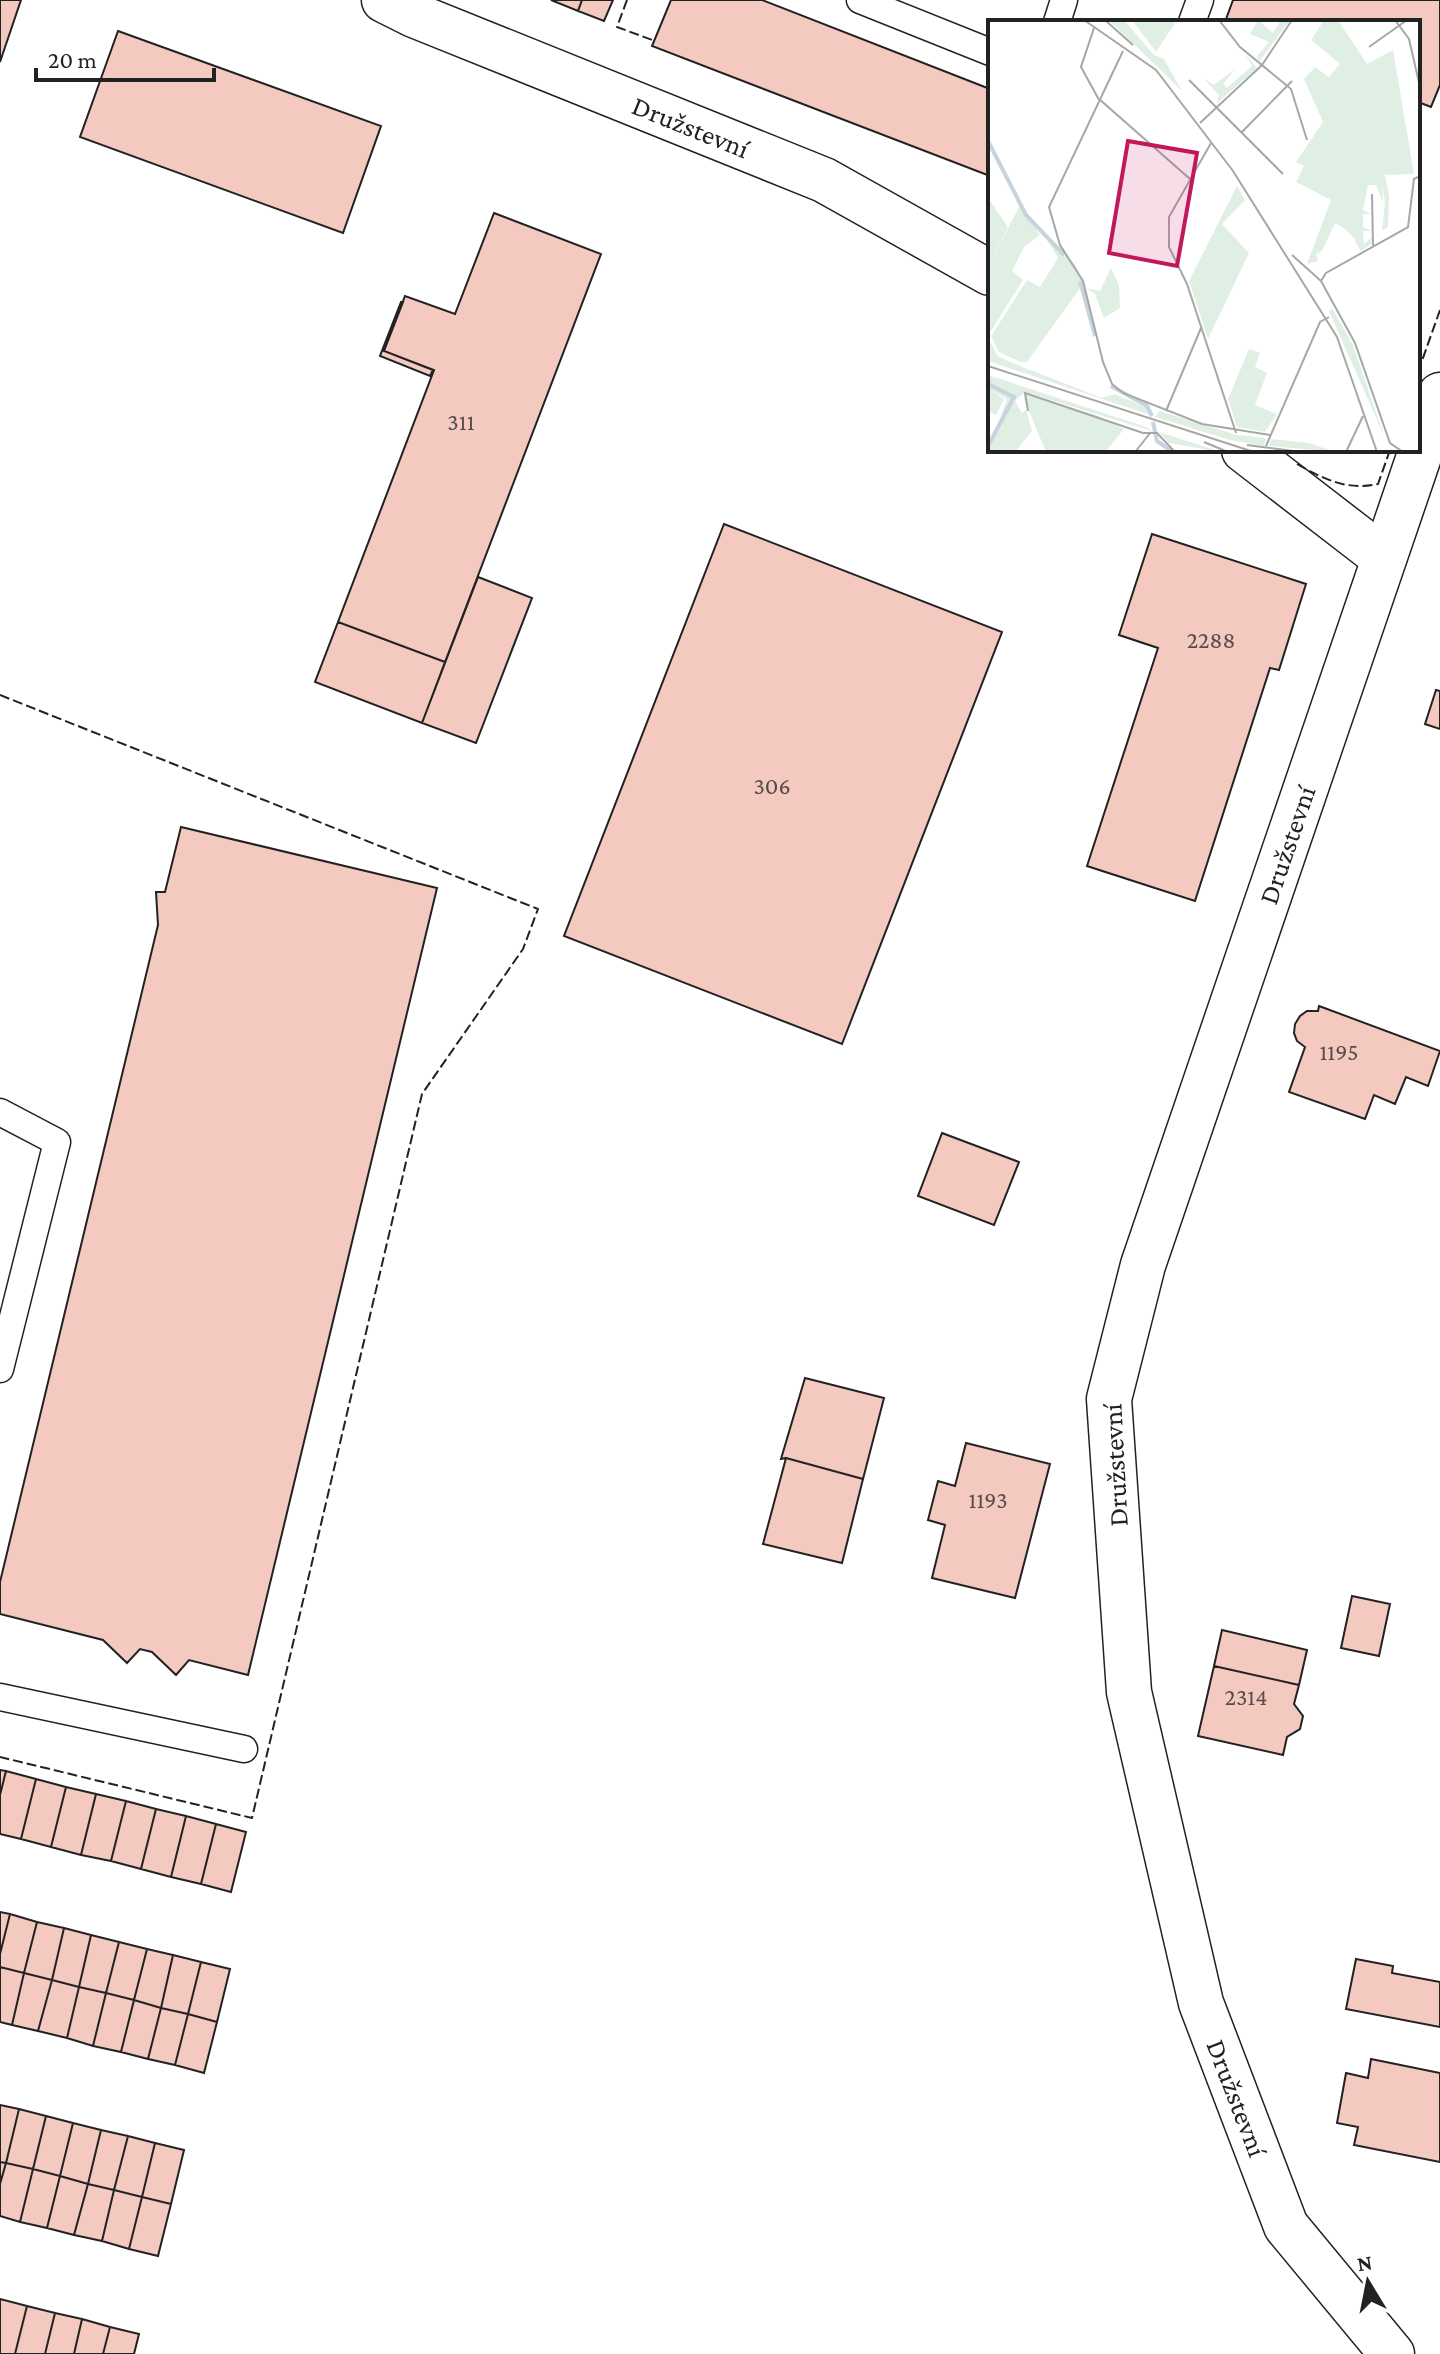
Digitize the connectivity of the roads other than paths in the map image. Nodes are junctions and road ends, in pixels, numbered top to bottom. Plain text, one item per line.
1 (384, 0) edge
2 (860, 0) edge
3 (1064, 0) edge
4 (1200, 0) edge
5 (923, 12) edge
6 (1058, 20) edge
7 (1193, 20) edge
8 (988, 51) edge
9 (988, 272) edge
10 (1440, 395) edge
11 (1247, 452) edge
12 (1384, 558) junction
13 (0, 1112) edge
14 (0, 1369) edge
15 (0, 1697) edge
16 (244, 1749) dead end
17 (1392, 2354) edge

1 - 9 street, Družstevní
2 - 5 lane
3 - 6 lane
4 - 7 lane
5 - 8 lane
10 - 12 street, Družstevní
11 - 12 street
12 - 17 street, Družstevní
13 - 14 lane
15 - 16 lane

